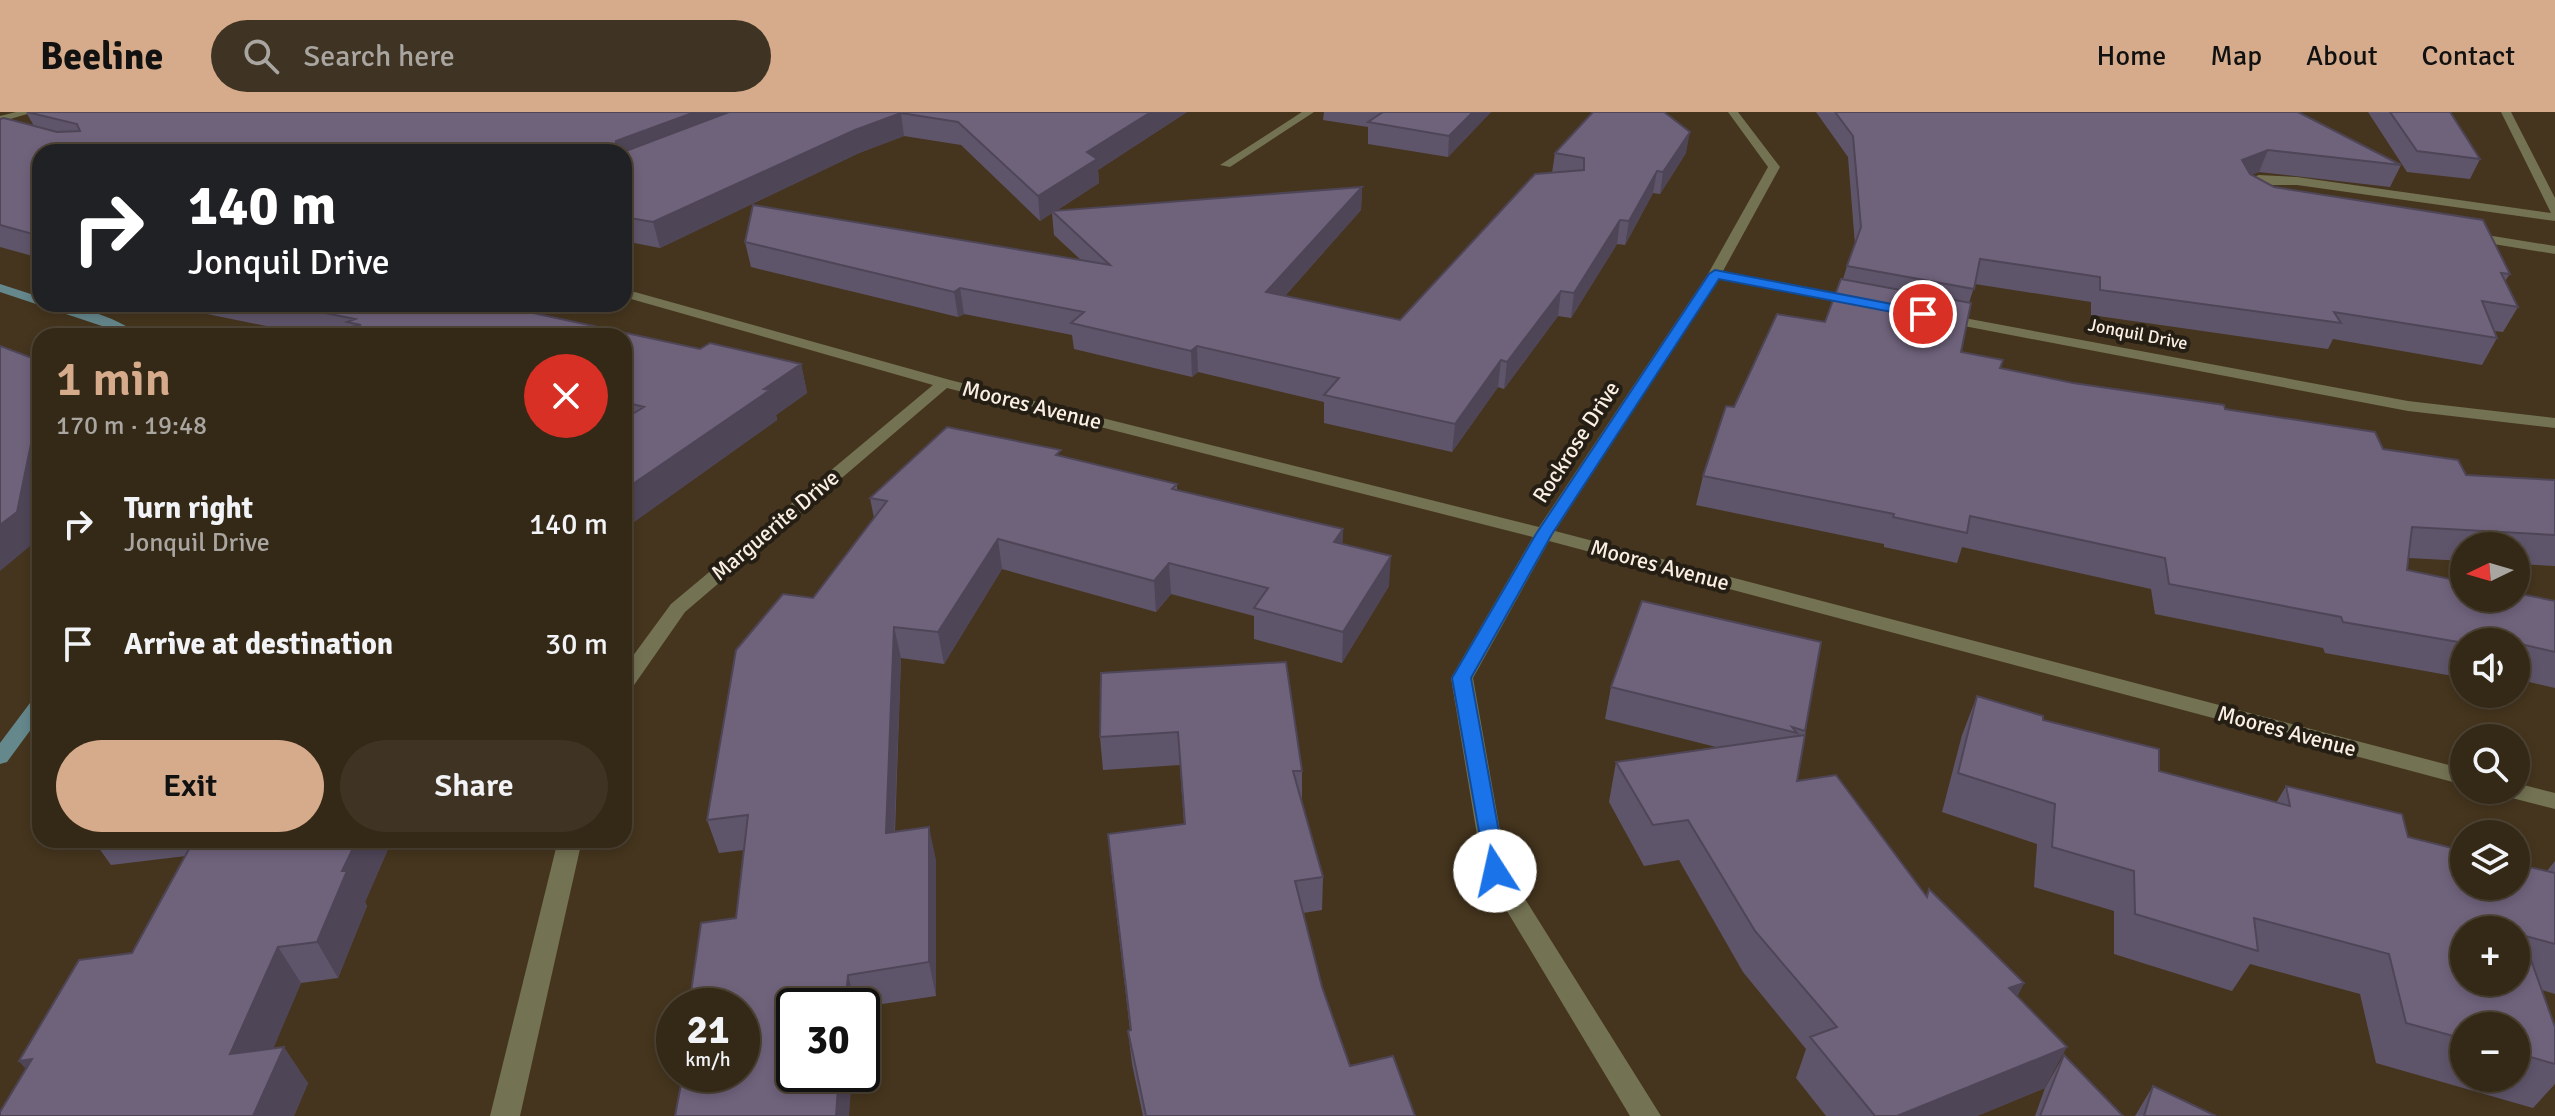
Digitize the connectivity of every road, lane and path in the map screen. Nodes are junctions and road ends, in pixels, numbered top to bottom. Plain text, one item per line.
1 (29, 112) edge
2 (1309, 112) edge
3 (1733, 112) edge
4 (2506, 112) edge
5 (1, 127) edge
6 (1226, 165) dead end
7 (2256, 197) edge
8 (2555, 210) edge
9 (2555, 217) edge
10 (2450, 233) edge
11 (2555, 250) edge
12 (1715, 274) junction
13 (632, 295) edge
14 (1880, 306) edge
15 (1926, 315) edge
16 (944, 383) junction
17 (2555, 423) edge
18 (1544, 534) junction
19 (632, 672) edge
20 (2450, 773) edge
21 (2530, 795) edge
22 (2555, 801) edge
23 (568, 848) edge
24 (505, 1116) edge
25 (1646, 1116) edge

1 - 5 street
2 - 6 street
3 - 12 street, Rockrose Drive
4 - 8 street
7 - 9 street
10 - 11 street
12 - 14 street
12 - 18 street, Rockrose Drive
13 - 16 street, Moores Avenue
15 - 17 street, Jonquil Drive
16 - 18 street, Moores Avenue
16 - 19 street, Marguerite Drive
18 - 20 street, Moores Avenue
18 - 25 street, Rockrose Drive
21 - 22 street
23 - 24 street

